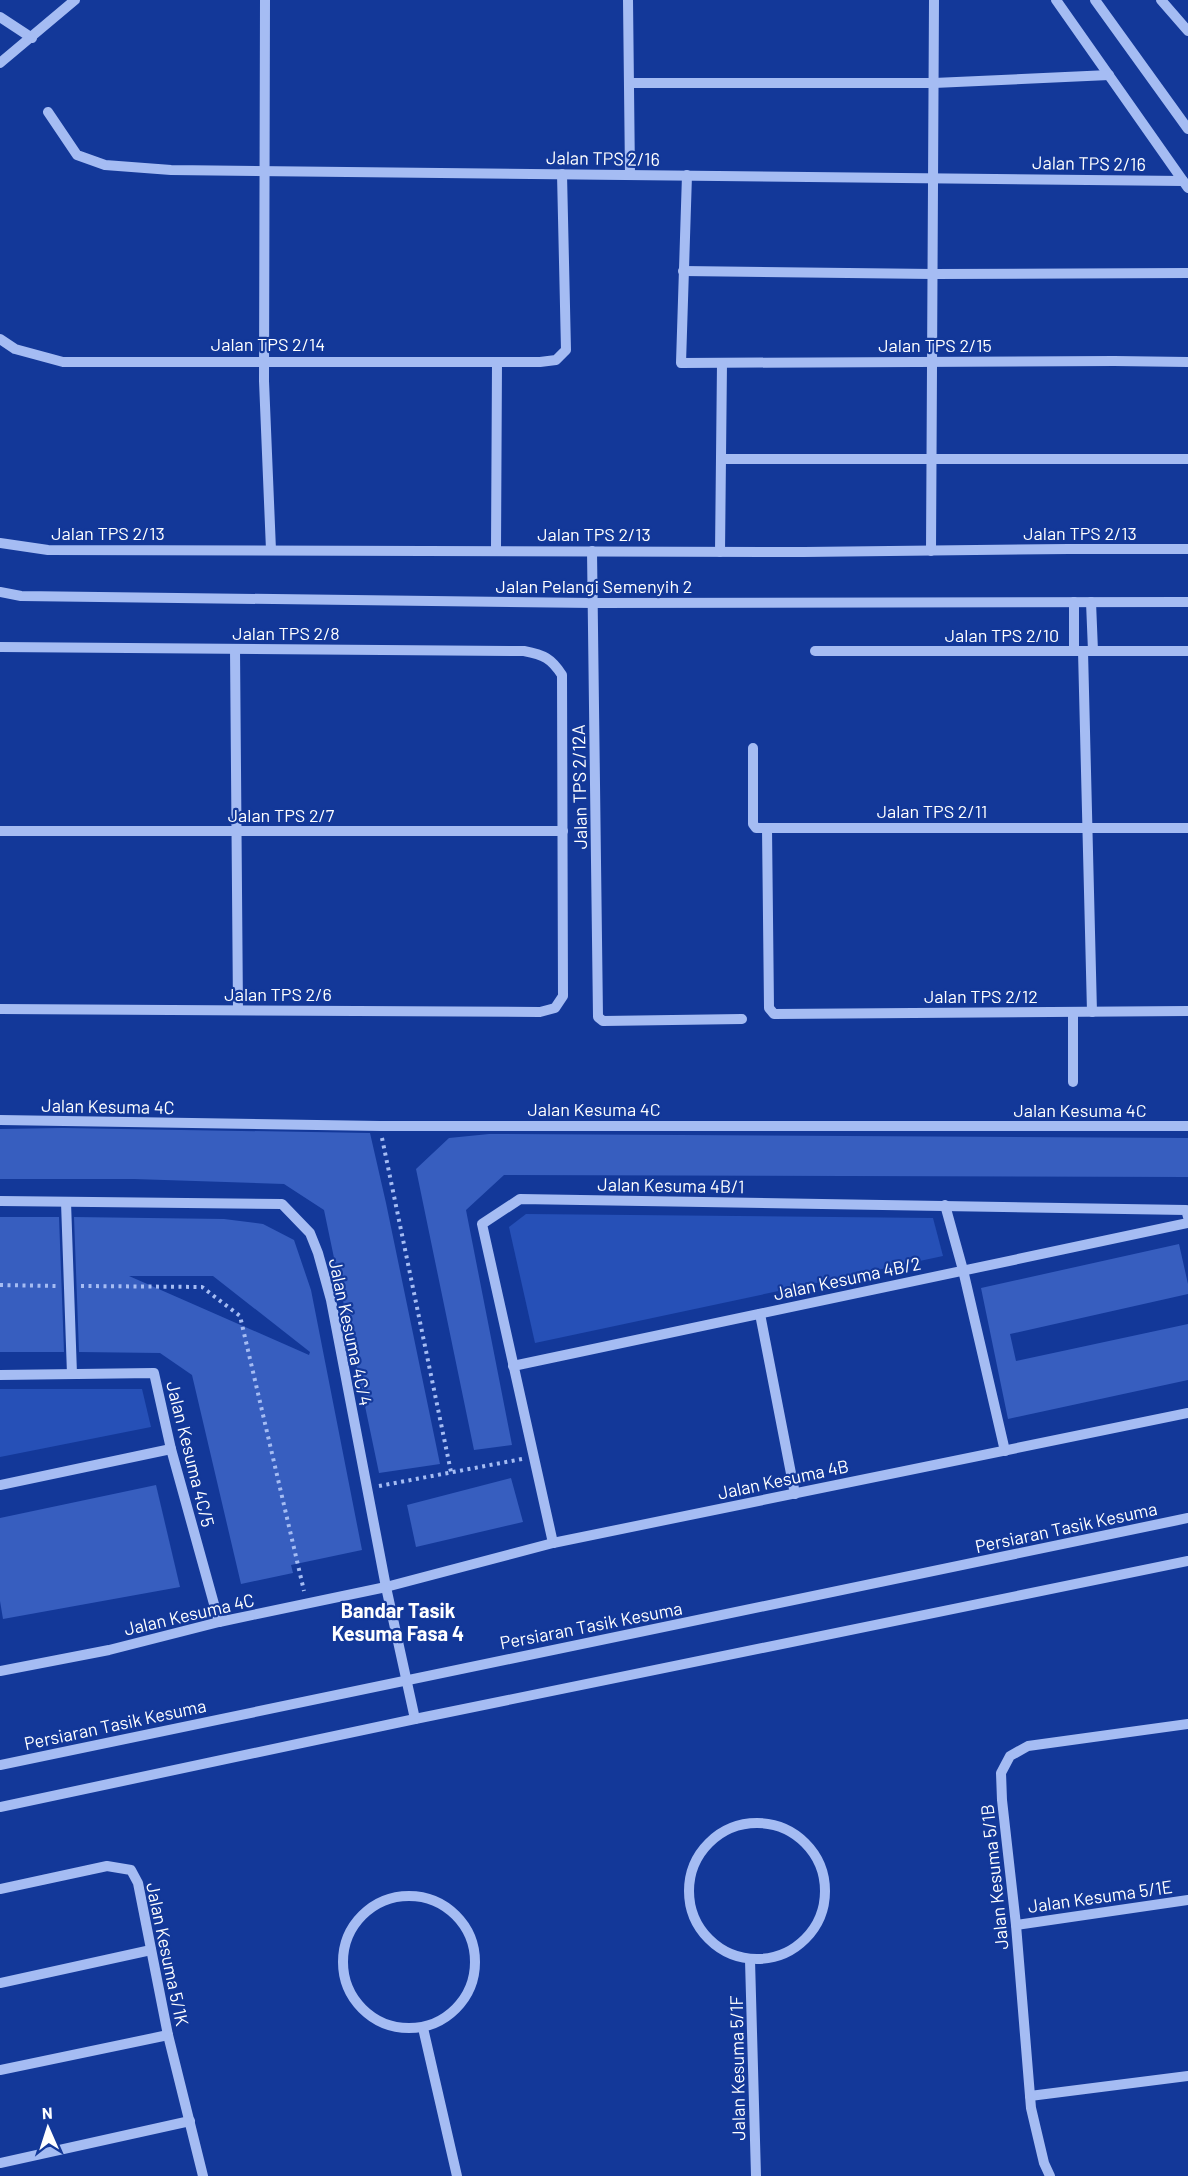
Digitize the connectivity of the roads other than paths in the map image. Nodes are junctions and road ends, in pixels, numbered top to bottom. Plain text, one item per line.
1 (75, 0) edge
2 (265, 0) edge
3 (628, 0) edge
4 (934, 0) edge
5 (1056, 0) edge
6 (1095, 0) edge
7 (1161, 0) edge
8 (0, 17) edge
9 (1188, 31) edge
10 (32, 38) junction
11 (0, 63) edge
12 (1109, 75) junction
13 (629, 83) junction
14 (934, 83) junction
15 (48, 112) dead end
16 (1188, 129) edge
17 (264, 171) junction
18 (562, 174) junction
19 (630, 175) junction
20 (687, 175) junction
21 (933, 178) junction
22 (1185, 184) edge
23 (683, 271) junction
24 (1188, 273) edge
25 (933, 274) junction
26 (0, 339) edge
27 (264, 360) junction
28 (496, 362) junction
29 (932, 362) junction
30 (722, 363) junction
31 (1188, 363) edge
32 (931, 458) junction
33 (721, 459) junction
34 (1188, 459) edge
35 (0, 543) edge
36 (1188, 549) edge
37 (271, 550) junction
38 (496, 550) junction
39 (931, 550) junction
40 (592, 551) junction
41 (720, 552) junction
42 (0, 592) edge
43 (1074, 602) junction
44 (1091, 602) junction
45 (1188, 602) edge
46 (593, 603) junction
47 (0, 647) edge
48 (235, 649) junction
49 (815, 651) dead end
50 (1083, 651) junction
51 (1188, 651) edge
52 (753, 748) dead end
53 (767, 828) junction
54 (1087, 828) junction
55 (1188, 828) edge
56 (0, 831) edge
57 (237, 831) junction
58 (563, 831) junction
59 (0, 1009) edge
60 (238, 1010) junction
61 (1188, 1011) edge
62 (1073, 1012) junction
63 (1092, 1012) junction
64 (742, 1019) dead end
65 (1073, 1082) dead end
66 (0, 1120) edge
67 (1188, 1126) edge
68 (0, 1201) edge
69 (66, 1202) junction
70 (945, 1205) junction
71 (1188, 1217) edge
72 (1188, 1223) edge
73 (963, 1270) junction
74 (760, 1314) junction
75 (513, 1366) junction
76 (72, 1374) junction
77 (0, 1375) edge
78 (1188, 1413) edge
79 (171, 1449) junction
80 (1005, 1451) junction
81 (0, 1485) edge
82 (795, 1494) junction
83 (1188, 1518) edge
84 (553, 1543) junction
85 (1188, 1561) edge
86 (386, 1587) junction
87 (219, 1622) junction
88 (0, 1671) edge
89 (406, 1680) junction
90 (415, 1719) junction
91 (1188, 1724) edge
92 (0, 1765) edge
93 (0, 1807) edge
94 (0, 1889) edge
95 (1188, 1900) edge
96 (1016, 1925) junction
97 (151, 1950) junction
98 (750, 1960) junction
99 (0, 1983) edge
100 (423, 2028) junction
101 (168, 2035) junction
102 (0, 2070) edge
103 (1188, 2076) edge
104 (1030, 2096) junction
105 (190, 2121) junction
106 (0, 2163) edge
107 (203, 2176) edge
108 (457, 2176) edge
109 (756, 2176) edge
110 (1050, 2176) edge

1 - 10 street
2 - 17 street
3 - 13 street
4 - 14 street
5 - 12 street
6 - 16 street
7 - 9 street
8 - 10 street
10 - 11 street
12 - 14 street
12 - 22 street
13 - 14 street
13 - 19 street
14 - 21 street
15 - 17 street, Jalan TPS 2/16
17 - 18 street, Jalan TPS 2/16
17 - 27 street
18 - 19 street, Jalan TPS 2/16
18 - 28 street, Jalan TPS 2/14
19 - 20 street, Jalan TPS 2/16
20 - 21 street, Jalan TPS 2/16
20 - 23 street
21 - 22 street, Jalan TPS 2/16
21 - 25 street
23 - 25 street
23 - 30 street, Jalan TPS 2/15
24 - 25 street
25 - 29 street
26 - 27 street, Jalan TPS 2/14
27 - 28 street, Jalan TPS 2/14
27 - 37 street
28 - 38 street
29 - 30 street, Jalan TPS 2/15
29 - 31 street, Jalan TPS 2/15
29 - 32 street
30 - 33 street
32 - 33 street
32 - 34 street
32 - 39 street
33 - 41 street
35 - 37 street, Jalan TPS 2/13
36 - 39 street, Jalan TPS 2/13
37 - 38 street, Jalan TPS 2/13
38 - 40 street, Jalan TPS 2/13
39 - 41 street, Jalan TPS 2/13
40 - 41 street, Jalan TPS 2/13
40 - 46 street, Jalan TPS 2/12A
42 - 46 street, Jalan Pelangi Semenyih 2
43 - 44 street, Jalan Pelangi Semenyih 2
43 - 46 street, Jalan Pelangi Semenyih 2
43 - 50 street
44 - 45 street, Jalan Pelangi Semenyih 2
44 - 50 street
46 - 64 street, Jalan TPS 2/12A
47 - 48 street, Jalan TPS 2/8
48 - 57 street
48 - 58 street, Jalan TPS 2/8
49 - 50 street, Jalan TPS 2/10
50 - 51 street, Jalan TPS 2/10
50 - 54 street
52 - 53 street
53 - 54 street, Jalan TPS 2/11
53 - 62 street, Jalan TPS 2/12
54 - 55 street, Jalan TPS 2/11
54 - 63 street
56 - 57 street, Jalan TPS 2/7
57 - 58 street, Jalan TPS 2/7
57 - 60 street
58 - 60 street, Jalan TPS 2/6
59 - 60 street, Jalan TPS 2/6
61 - 63 street, Jalan TPS 2/12
62 - 63 street, Jalan TPS 2/12
62 - 65 street
66 - 67 street, Jalan Kesuma 4C
68 - 69 street, Jalan Kesuma 4C/4
69 - 76 street
69 - 86 street, Jalan Kesuma 4C/4
70 - 71 street, Jalan Kesuma 4B/1
70 - 73 street
70 - 75 street, Jalan Kesuma 4B/1
72 - 73 street, Jalan Kesuma 4B/2
73 - 74 street, Jalan Kesuma 4B/2
73 - 80 street
74 - 75 street, Jalan Kesuma 4B/2
74 - 82 street
75 - 84 street, Jalan Kesuma 4B/1
76 - 77 street, Jalan Kesuma 4C/5
76 - 79 street, Jalan Kesuma 4C/5
78 - 80 street, Jalan Kesuma 4B
79 - 81 street
79 - 87 street, Jalan Kesuma 4C/5
80 - 82 street, Jalan Kesuma 4B
82 - 84 street, Jalan Kesuma 4B
83 - 89 street, Persiaran Tasik Kesuma
84 - 86 street, Jalan Kesuma 4B
85 - 90 street
86 - 87 street, Jalan Kesuma 4C
86 - 89 street, Jalan Kesuma 4C/4
87 - 88 street, Jalan Kesuma 4C
89 - 90 street, Jalan Kesuma 4C/4
89 - 92 street, Persiaran Tasik Kesuma
90 - 93 street
91 - 96 street, Jalan Kesuma 5/1B
94 - 97 street, Jalan Kesuma 5/1K
95 - 96 street, Jalan Kesuma 5/1E
96 - 104 street, Jalan Kesuma 5/1B
97 - 99 street
97 - 101 street, Jalan Kesuma 5/1K
98 - 98 street
98 - 109 street, Jalan Kesuma 5/1F
100 - 100 street
100 - 108 street
101 - 102 street
101 - 105 street, Jalan Kesuma 5/1K
103 - 104 street
104 - 110 street, Jalan Kesuma 5/1B
105 - 106 street
105 - 107 street, Jalan Kesuma 5/1K

